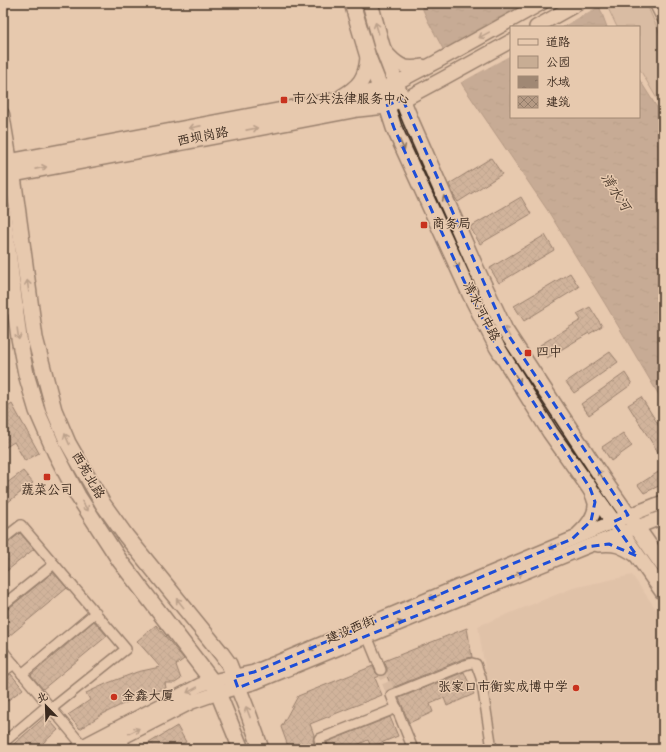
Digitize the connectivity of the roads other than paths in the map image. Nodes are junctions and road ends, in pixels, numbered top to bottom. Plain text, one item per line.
1 (352, 3) edge
2 (370, 3) edge
3 (542, 3) edge
4 (579, 3) edge
5 (656, 3) edge
6 (663, 17) edge
7 (538, 26) edge
8 (510, 42) edge
9 (384, 50) junction
10 (368, 57) junction
11 (435, 63) junction
12 (421, 90) junction
13 (391, 94) junction
14 (337, 100) junction
15 (358, 109) junction
16 (3, 114) edge
17 (411, 121) junction
18 (394, 128) junction
19 (7, 169) edge
20 (3, 212) edge
21 (31, 305) junction
22 (9, 310) edge
23 (590, 488) junction
24 (614, 495) junction
25 (661, 503) edge
26 (663, 518) edge
27 (632, 521) junction
28 (617, 527) junction
29 (3, 539) edge
30 (572, 539) junction
31 (586, 547) junction
32 (651, 548) junction
33 (637, 556) junction
34 (54, 564) junction
35 (663, 565) edge
36 (663, 592) edge
37 (3, 605) edge
38 (96, 612) junction
39 (367, 636) junction
40 (3, 651) edge
41 (14, 664) junction
42 (381, 670) tunnel mouth
43 (3, 672) edge
44 (22, 674) junction
45 (236, 682) junction
46 (215, 687) junction
47 (50, 707) junction
48 (397, 708) junction
49 (120, 739) edge
50 (3, 743) edge
51 (81, 748) edge
52 (100, 749) edge
53 (241, 749) edge
54 (261, 749) edge
55 (323, 749) edge
56 (413, 749) edge
57 (492, 749) edge

1 - 10 main road, 清水河中路
9 -> 2 main road, 清水河中路
3 -> 11 main road
4 - 7 main road
5 - 6 main road
8 - 12 main road
9 - 11 main road
9 - 13 main road, 清水河中路
10 - 13 main road, 清水河中路
10 - 14 main road
11 - 13 main road
12 - 13 main road
12 - 17 main road
13 - 14 main road, 西坝岗路
13 - 15 main road, 西坝岗路
13 - 17 main road, 清水河中路
13 - 18 main road, 清水河中路
14 -> 19 main road, 西坝岗路
15 - 18 main road
19 -> 15 main road, 西坝岗路
16 - 19 street
24 -> 17 main road, 清水河中路
18 -> 23 main road, 清水河中路
21 -> 19 main road, 西苑北路
20 - 22 main road, 西苑北路
21 - 22 street
45 -> 21 main road, 西苑北路
22 -> 46 main road, 西苑北路
23 - 28 main road, 清水河中路
23 - 30 main road
24 - 25 main road
24 - 27 main road, 清水河中路
25 - 27 main road
26 - 27 main road
26 - 32 main road
27 - 28 main road, 建设西街
27 - 32 main road, 清水河中路
28 - 30 main road, 建设西街
28 - 31 main road, 建设西街
28 - 33 main road, 清水河中路
29 - 34 street
30 -> 45 main road, 建设西街
31 - 33 main road
39 -> 31 main road, 建设西街
32 - 35 main road, 清水河中路
33 - 36 main road, 清水河中路
34 - 37 street
34 - 38 street
38 - 44 street
38 - 47 street
39 - 42 street
39 - 45 main road, 建设西街
40 - 41 street
41 - 43 street
41 - 44 street
44 - 47 street
45 - 46 main road, 建设西街
54 -> 45 main road, 西苑北路
46 - 49 main road, 建设西街
46 - 53 main road, 西苑北路
47 - 50 street
47 - 51 street
48 - 55 street
48 - 56 street
48 - 57 street
49 - 51 main road, 建设西街
49 - 52 main road, 建设西街

